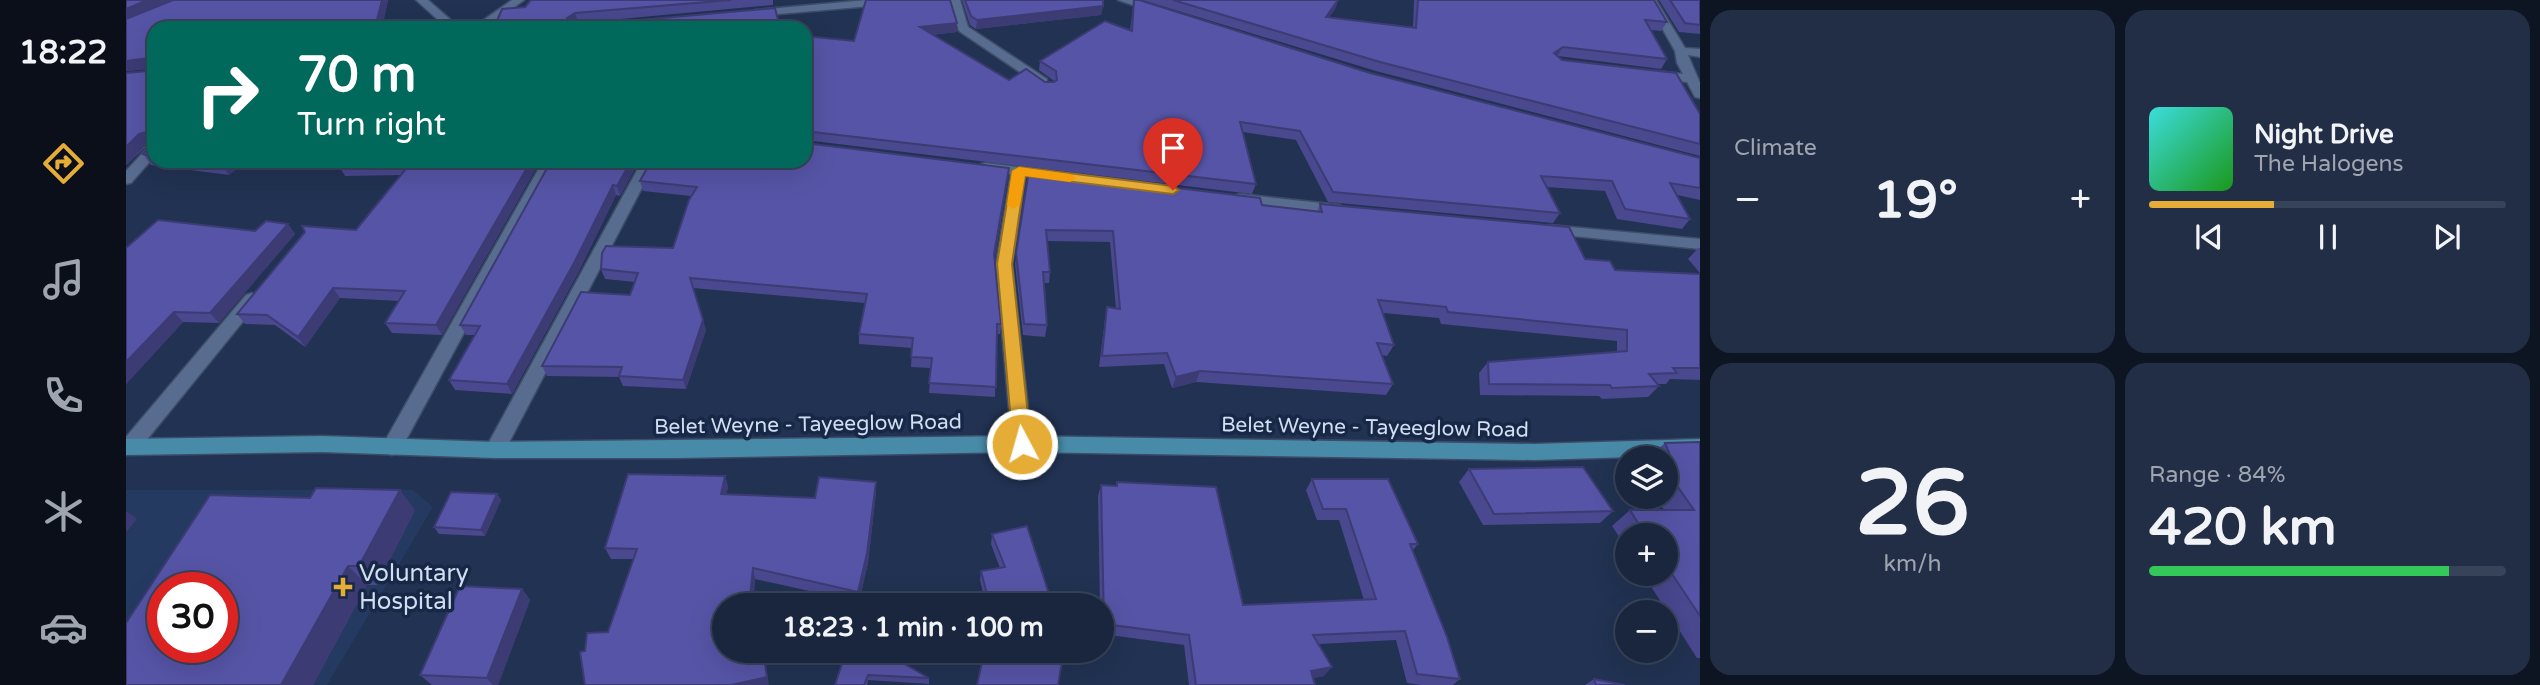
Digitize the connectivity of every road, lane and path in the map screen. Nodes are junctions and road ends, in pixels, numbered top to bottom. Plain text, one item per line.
1 (421, 0) edge
2 (519, 0) edge
3 (905, 0) edge
4 (955, 0) edge
5 (1123, 0) edge
6 (1651, 0) edge
7 (745, 14) edge
8 (1175, 16) edge
9 (446, 21) edge
10 (489, 21) edge
11 (1681, 51) junction
12 (1700, 53) edge
13 (1637, 72) edge
14 (1690, 79) junction
15 (1049, 86) edge
16 (1700, 94) edge
17 (147, 157) edge
18 (965, 165) edge
19 (546, 168) edge
20 (645, 168) edge
21 (1019, 171) junction
22 (1070, 178) edge
23 (126, 180) edge
24 (1228, 198) edge
25 (1351, 211) edge
26 (1527, 228) edge
27 (1700, 244) edge
28 (267, 281) edge
29 (1022, 444) junction
30 (128, 447) edge
31 (393, 447) junction
32 (1700, 447) edge
33 (495, 450) junction

1 - 9 street
2 - 10 street
3 - 7 street
4 - 15 street
5 - 8 street
6 - 11 street
11 - 12 street
11 - 14 street
13 - 14 street
14 - 16 street
17 - 23 street
18 - 21 street
19 - 31 street
20 - 33 street
21 - 22 street
21 - 29 street
24 - 25 street
26 - 27 street
28 - 30 street
29 - 32 main road, Belet Weyne - Tayeeglow Road
29 - 33 main road, Belet Weyne - Tayeeglow Road
30 - 31 main road, Belet Weyne - Tayeeglow Road
31 - 33 main road, Belet Weyne - Tayeeglow Road

